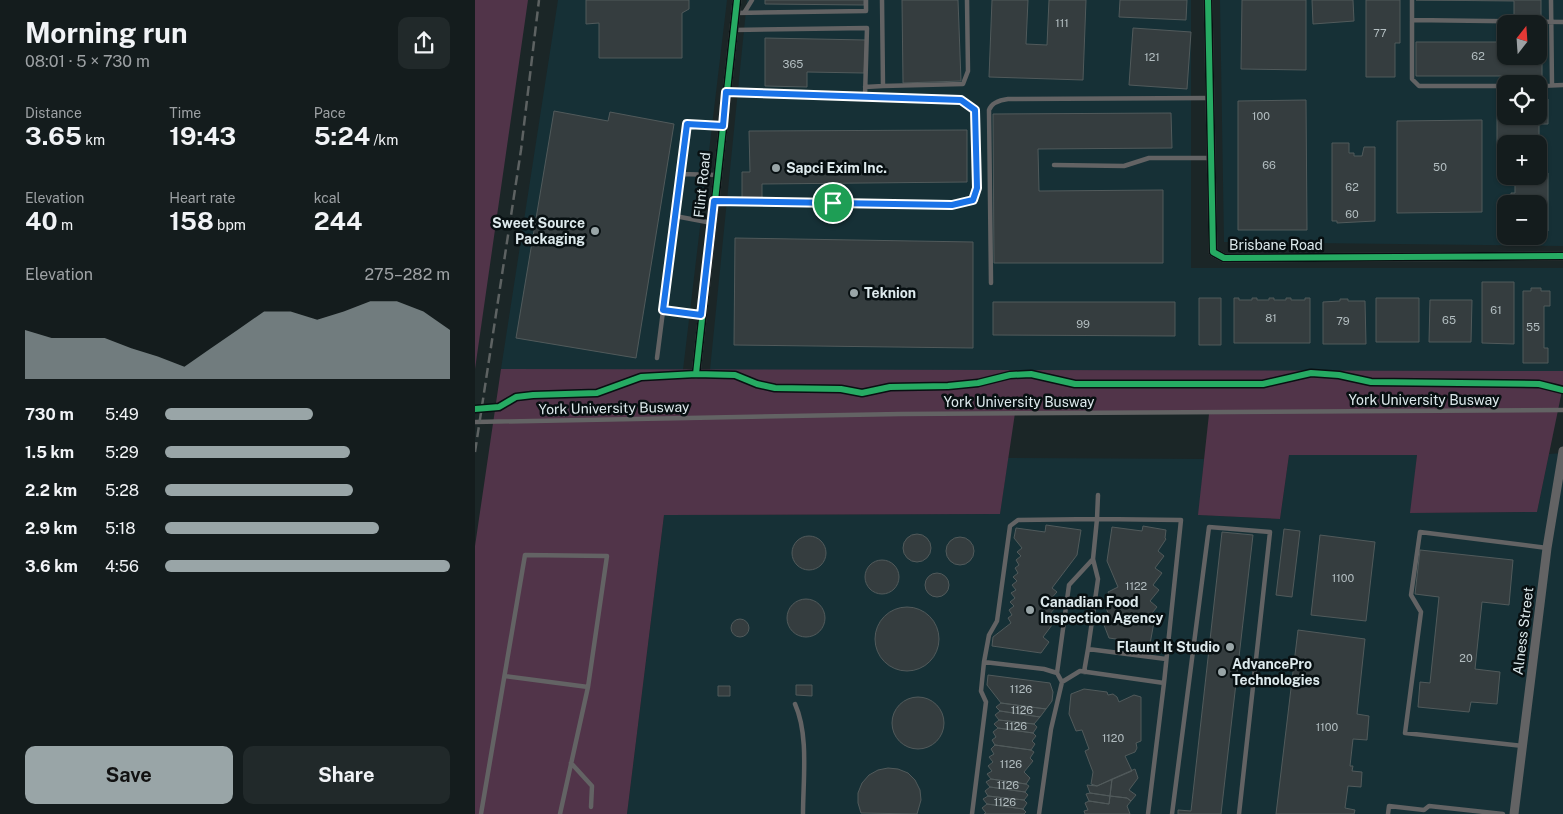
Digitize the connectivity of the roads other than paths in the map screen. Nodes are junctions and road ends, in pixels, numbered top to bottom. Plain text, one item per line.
1 (737, 0) edge
2 (752, 0) edge
3 (866, 0) edge
4 (882, 0) edge
5 (967, 0) edge
6 (1208, 0) edge
7 (1412, 0) edge
8 (1551, 0) edge
9 (740, 13) junction
10 (1412, 20) junction
11 (1551, 22) junction
12 (1563, 22) edge
13 (733, 30) junction
14 (1563, 85) edge
15 (865, 86) junction
16 (883, 86) junction
17 (1497, 86) edge
18 (1547, 86) edge
19 (1552, 86) junction
20 (726, 92) junction
21 (865, 96) junction
22 (1210, 98) junction
23 (723, 126) junction
24 (1211, 158) junction
25 (1054, 165) dead end
26 (681, 174) junction
27 (717, 175) junction
28 (714, 201) junction
29 (675, 216) junction
30 (712, 223) junction
31 (1563, 256) edge
32 (991, 283) dead end
33 (663, 310) junction
34 (701, 315) junction
35 (657, 358) dead end
36 (696, 374) dead end
37 (1563, 410) edge
38 (475, 422) edge
39 (1563, 451) edge
40 (1098, 495) dead end
41 (1097, 519) junction
42 (1547, 548) junction
43 (1093, 559) junction
44 (1088, 649) junction
45 (1166, 659) junction
46 (984, 662) junction
47 (1084, 672) junction
48 (1057, 673) junction
49 (505, 676) junction
50 (1061, 682) junction
51 (1164, 683) junction
52 (588, 686) junction
53 (795, 704) dead end
54 (1523, 746) junction
55 (571, 763) junction
56 (1429, 806) junction
57 (591, 807) dead end
58 (481, 814) edge
59 (560, 814) edge
60 (803, 814) edge
61 (972, 814) edge
62 (1039, 814) edge
63 (1148, 814) edge
64 (1172, 814) edge
65 (1239, 814) edge
66 (1388, 814) edge
67 (1428, 814) edge
68 (1503, 814) edge
69 (1514, 814) edge

1 - 9 street, Flint Road
2 - 9 lane
3 - 9 lane
4 - 16 lane
5 - 16 lane
6 - 22 street, Brisbane Road
7 - 10 lane
8 - 11 lane
9 - 13 street, Flint Road
10 - 11 lane
10 - 17 lane
11 - 12 lane
11 - 19 lane
13 - 15 lane
13 - 20 street, Flint Road
14 - 19 lane
15 - 16 lane
15 - 21 lane
18 - 19 lane
20 - 21 lane
20 - 23 street, Flint Road
21 - 28 lane
22 - 24 street, Brisbane Road
22 - 32 lane
23 - 26 lane
23 - 27 street, Flint Road
24 - 25 lane
24 - 31 street, Brisbane Road
26 - 27 lane
26 - 29 lane
27 - 28 street, Flint Road
28 - 30 street, Flint Road
29 - 30 lane
29 - 33 lane
30 - 34 street, Flint Road
33 - 34 lane
33 - 35 lane
34 - 36 street, Flint Road
37 - 38 lane, York University Busway
39 - 42 street, Alness Street
40 - 41 lane
41 - 43 lane
41 - 45 lane
41 - 46 lane
42 - 54 street, Alness Street
42 - 54 lane
43 - 44 lane
43 - 48 lane
44 - 45 lane
44 - 47 lane
45 - 51 lane
46 - 48 lane
46 - 61 lane
47 - 50 lane
47 - 51 lane
48 - 50 lane
49 - 52 lane
49 - 52 lane
49 - 58 lane
50 - 62 lane
51 - 63 lane
52 - 55 lane
53 - 60 lane
54 - 69 street, Alness Street
55 - 57 lane
55 - 59 lane
56 - 66 lane
56 - 67 lane
56 - 68 lane
64 - 65 lane

